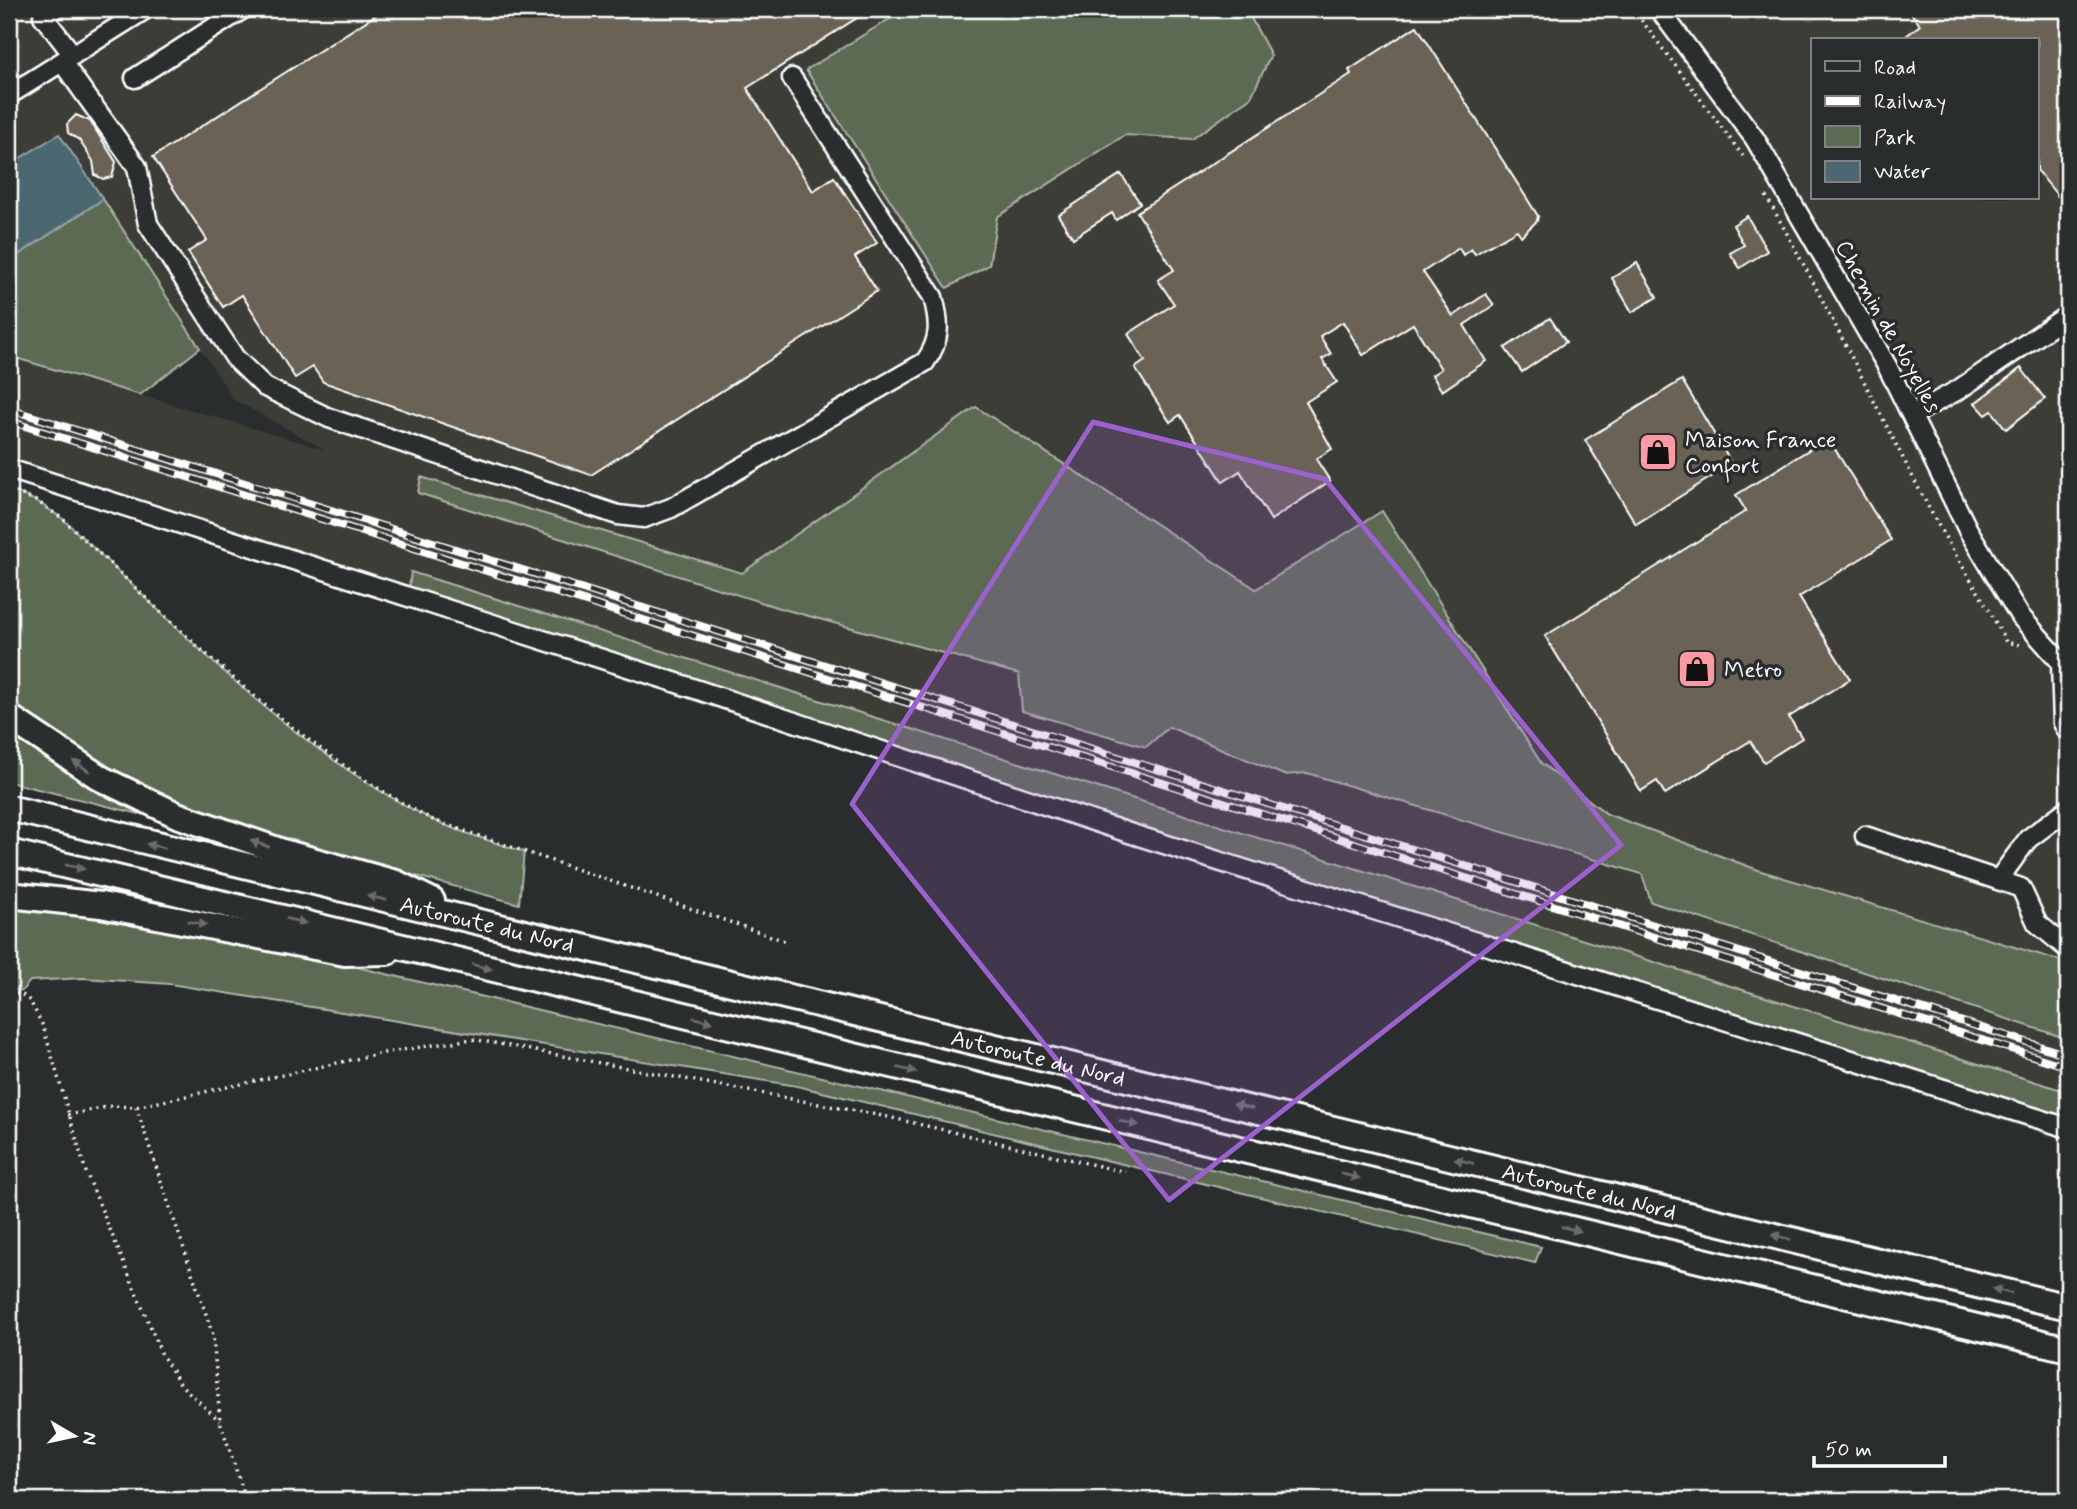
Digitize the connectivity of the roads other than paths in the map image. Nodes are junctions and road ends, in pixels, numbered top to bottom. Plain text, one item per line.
1 (55, 9) edge
2 (146, 9) edge
3 (243, 9) edge
4 (1658, 9) edge
5 (67, 58) junction
6 (135, 78) dead end
7 (792, 78) dead end
8 (9, 95) edge
9 (2068, 315) edge
10 (1912, 415) junction
11 (9, 469) edge
12 (2066, 668) edge
13 (9, 717) edge
14 (2068, 732) edge
15 (9, 808) edge
16 (2068, 809) edge
17 (1865, 836) dead end
18 (9, 852) edge
19 (1998, 880) junction
20 (9, 895) edge
21 (467, 919) junction
22 (2068, 948) edge
23 (416, 950) junction
24 (2068, 1128) edge
25 (2068, 1307) edge
26 (2068, 1349) edge

1 - 5 street
2 - 5 street
3 - 6 street
4 - 10 street, Chemin de Noyelles
5 - 7 street
5 - 8 street
9 - 10 street
10 - 12 street, Chemin de Noyelles
11 - 24 street
12 - 14 street
21 -> 13 highway
21 -> 15 highway, Autoroute du Nord
16 - 19 street
17 - 19 street
18 -> 23 highway, Autoroute du Nord
19 - 22 street
20 -> 23 highway
25 -> 21 highway, Autoroute du Nord
23 -> 26 highway, Autoroute du Nord

